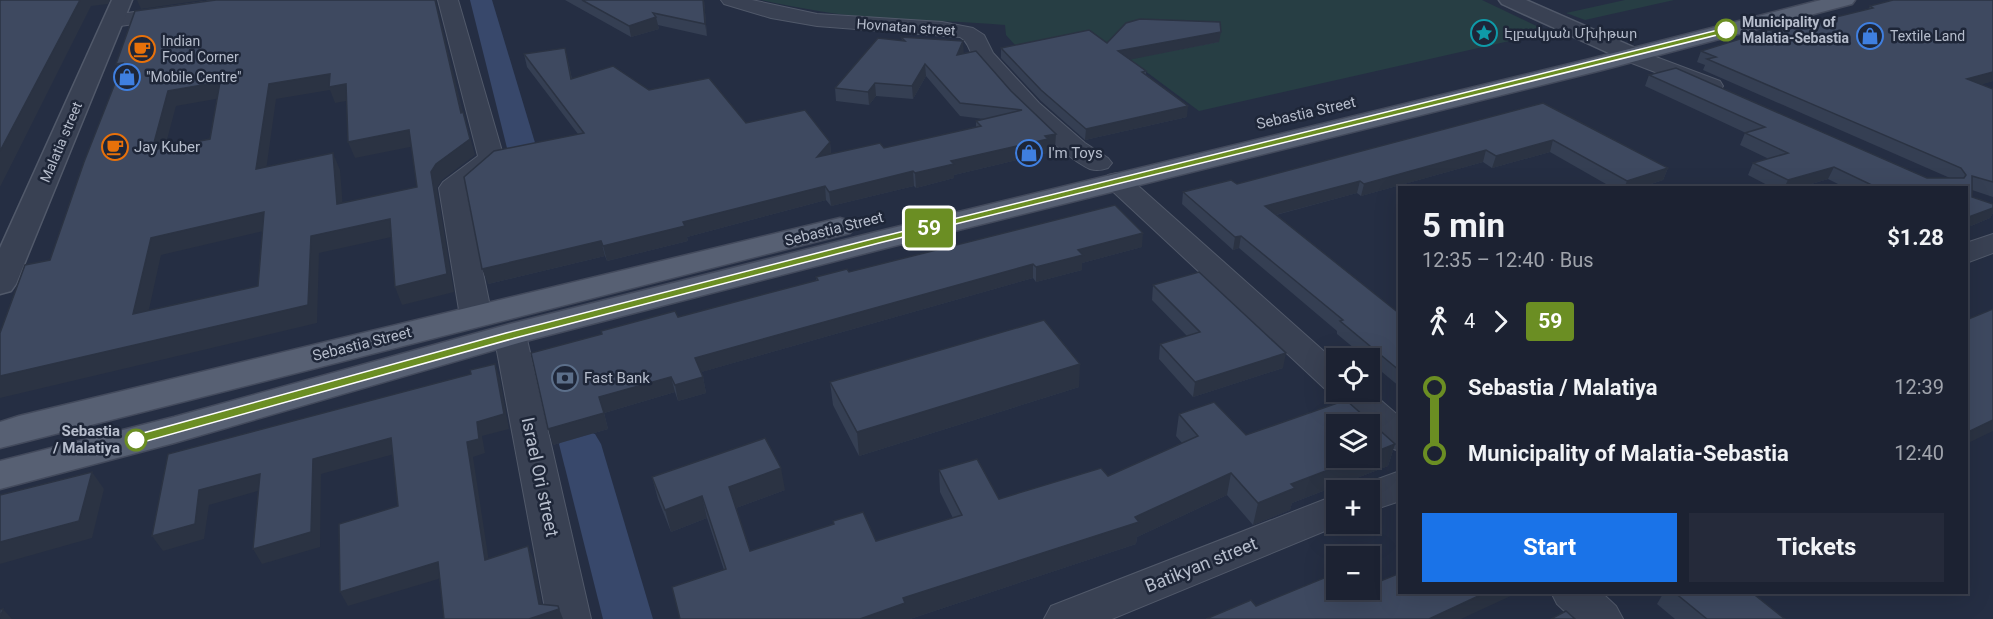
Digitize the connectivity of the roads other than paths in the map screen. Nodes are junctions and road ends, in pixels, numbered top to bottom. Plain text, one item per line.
1 (262, 0) edge
2 (448, 0) edge
3 (731, 0) edge
4 (1509, 0) edge
5 (1774, 0) edge
6 (1845, 0) edge
7 (117, 10) edge
8 (1602, 42) junction
9 (1632, 55) junction
10 (1737, 96) edge
11 (1108, 172) junction
12 (1993, 243) edge
13 (1968, 253) edge
14 (0, 284) edge
15 (476, 316) junction
16 (510, 335) junction
17 (1326, 371) edge
18 (1360, 402) edge
19 (0, 435) edge
20 (1398, 436) edge
21 (0, 475) edge
22 (1398, 486) edge
23 (1380, 493) edge
24 (1326, 514) edge
25 (1574, 594) edge
26 (569, 619) edge
27 (1066, 619) edge
28 (1601, 619) edge

1 - 7 street
2 - 15 street
3 - 11 street, Hovnatan street
4 - 8 street
5 - 8 main road, Sebastia Street
6 - 9 main road, Sebastia Street
7 - 14 street, Malatia street
8 - 9 street
8 - 11 main road, Sebastia Street
9 - 10 street
9 - 11 main road, Sebastia Street
11 - 15 main road, Sebastia Street
11 - 16 main road, Sebastia Street
11 - 17 street, Hovnatan street
12 - 13 street
15 - 19 main road, Sebastia Street
16 - 21 main road, Sebastia Street
16 - 26 street, Israel Ori street
18 - 20 street
22 - 23 street
24 - 27 street, Batikyan street
25 - 28 street

